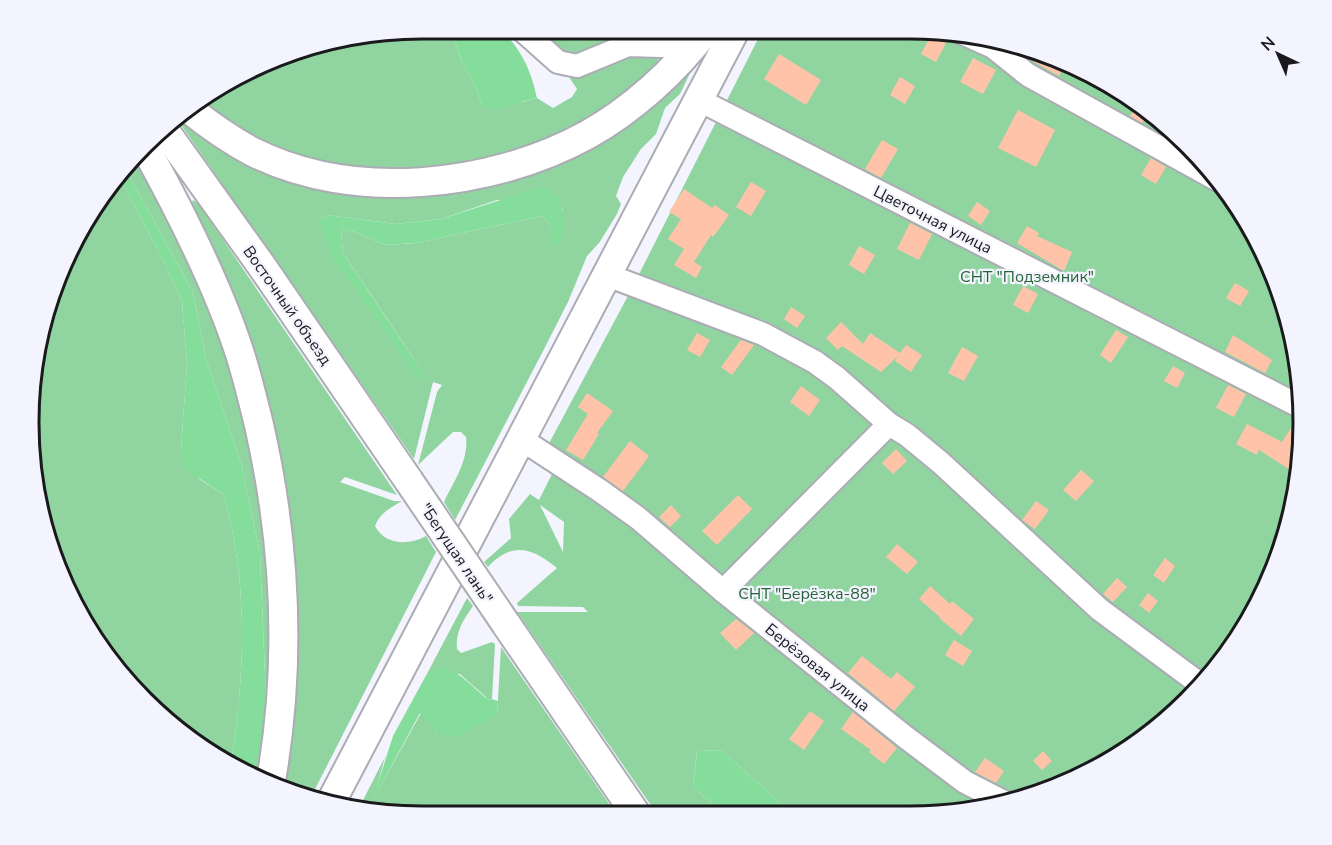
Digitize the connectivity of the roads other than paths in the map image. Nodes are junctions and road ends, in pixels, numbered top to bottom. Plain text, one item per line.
1 (533, 39) edge
2 (699, 39) edge
3 (730, 39) edge
4 (1015, 54) edge
5 (699, 99) junction
6 (195, 114) edge
7 (168, 136) edge
8 (149, 154) edge
9 (1196, 168) edge
10 (607, 275) junction
11 (1292, 403) edge
12 (889, 424) junction
13 (521, 439) junction
14 (409, 481) joint
15 (723, 591) junction
16 (399, 674) junction
17 (1194, 680) edge
18 (272, 775) edge
19 (334, 796) edge
20 (994, 797) edge
21 (346, 799) edge
22 (631, 806) edge

1 - 2 street
2 - 6 main road
3 - 5 main road
4 - 9 street
5 - 10 main road
5 - 11 street, Цветочная улица
7 - 14 main road, Восточный объезд
8 - 18 main road
10 - 12 street
10 - 13 main road
12 - 15 street
12 - 17 street
13 - 15 street, Берёзовая улица
13 - 16 main road
14 - 22 main road, "Бегущая лань", bridge
15 - 20 street, Берёзовая улица
16 - 19 main road
16 - 21 main road

